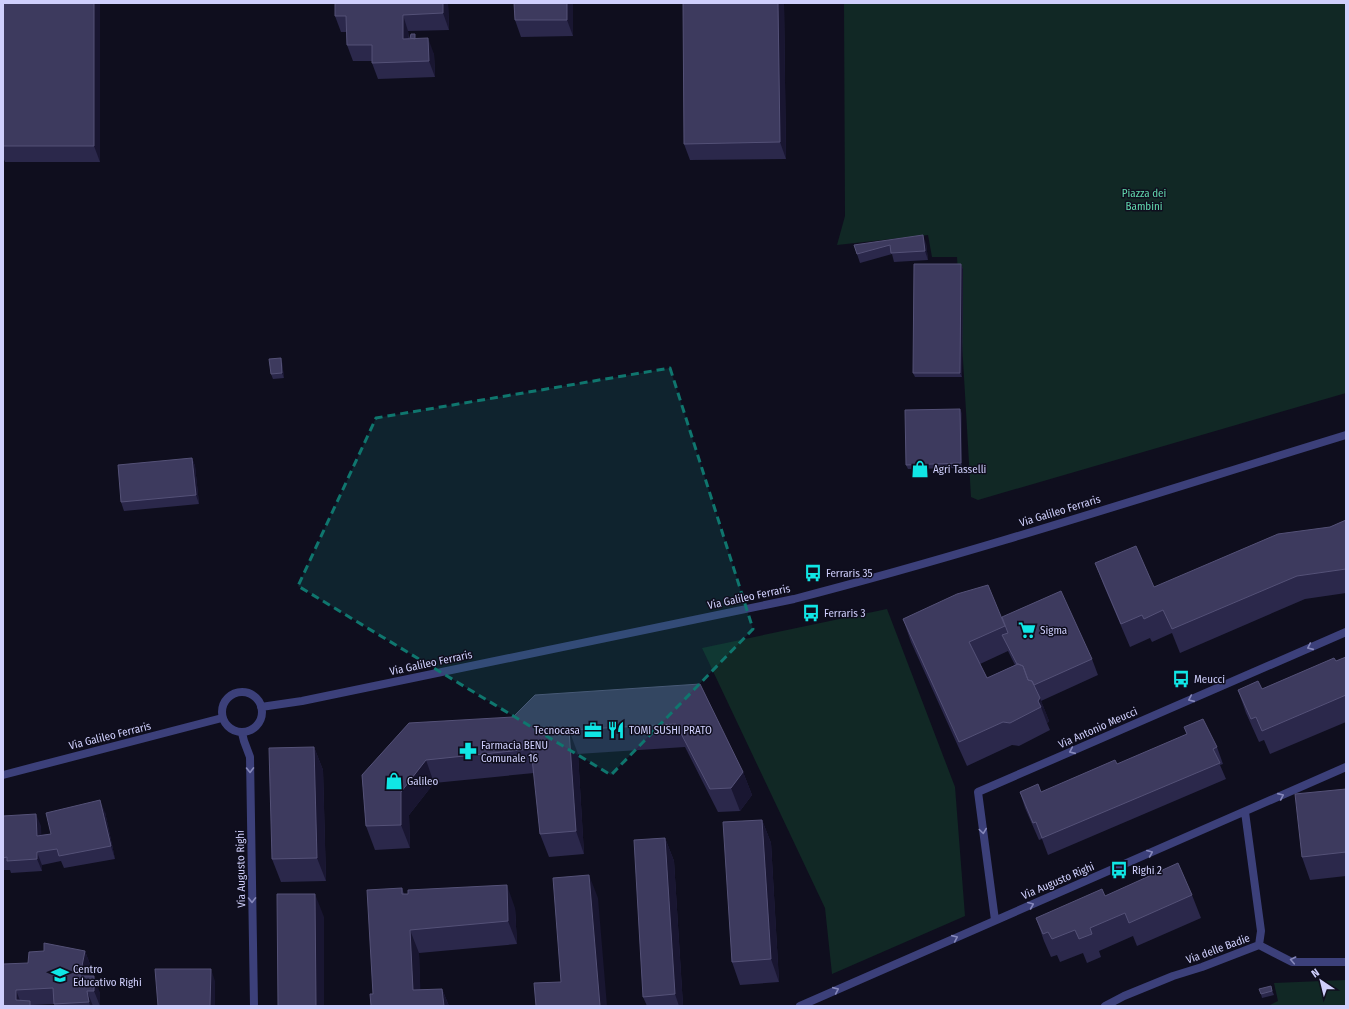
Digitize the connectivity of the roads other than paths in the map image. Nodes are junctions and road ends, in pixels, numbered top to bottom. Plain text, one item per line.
1 (1346, 435) edge
2 (1346, 632) edge
3 (261, 707) junction
4 (222, 718) junction
5 (242, 733) junction
6 (1346, 767) edge
7 (3, 775) edge
8 (1246, 812) junction
9 (995, 920) junction
10 (1259, 945) junction
11 (1346, 962) edge
12 (254, 1006) edge
13 (800, 1006) edge
14 (1105, 1006) edge

1 - 3 street, Via Galileo Ferraris
2 -> 9 street, Via Antonio Meucci
3 - 4 street
3 - 5 street
4 - 5 street
4 - 7 street, Via Galileo Ferraris
5 -> 12 street, Via Augusto Righi
8 -> 6 street, Via Augusto Righi
9 -> 8 street, Via Augusto Righi
8 - 10 street, Via delle Badie
13 -> 9 street, Via Augusto Righi
11 -> 10 street
10 - 14 street, Via delle Badie

